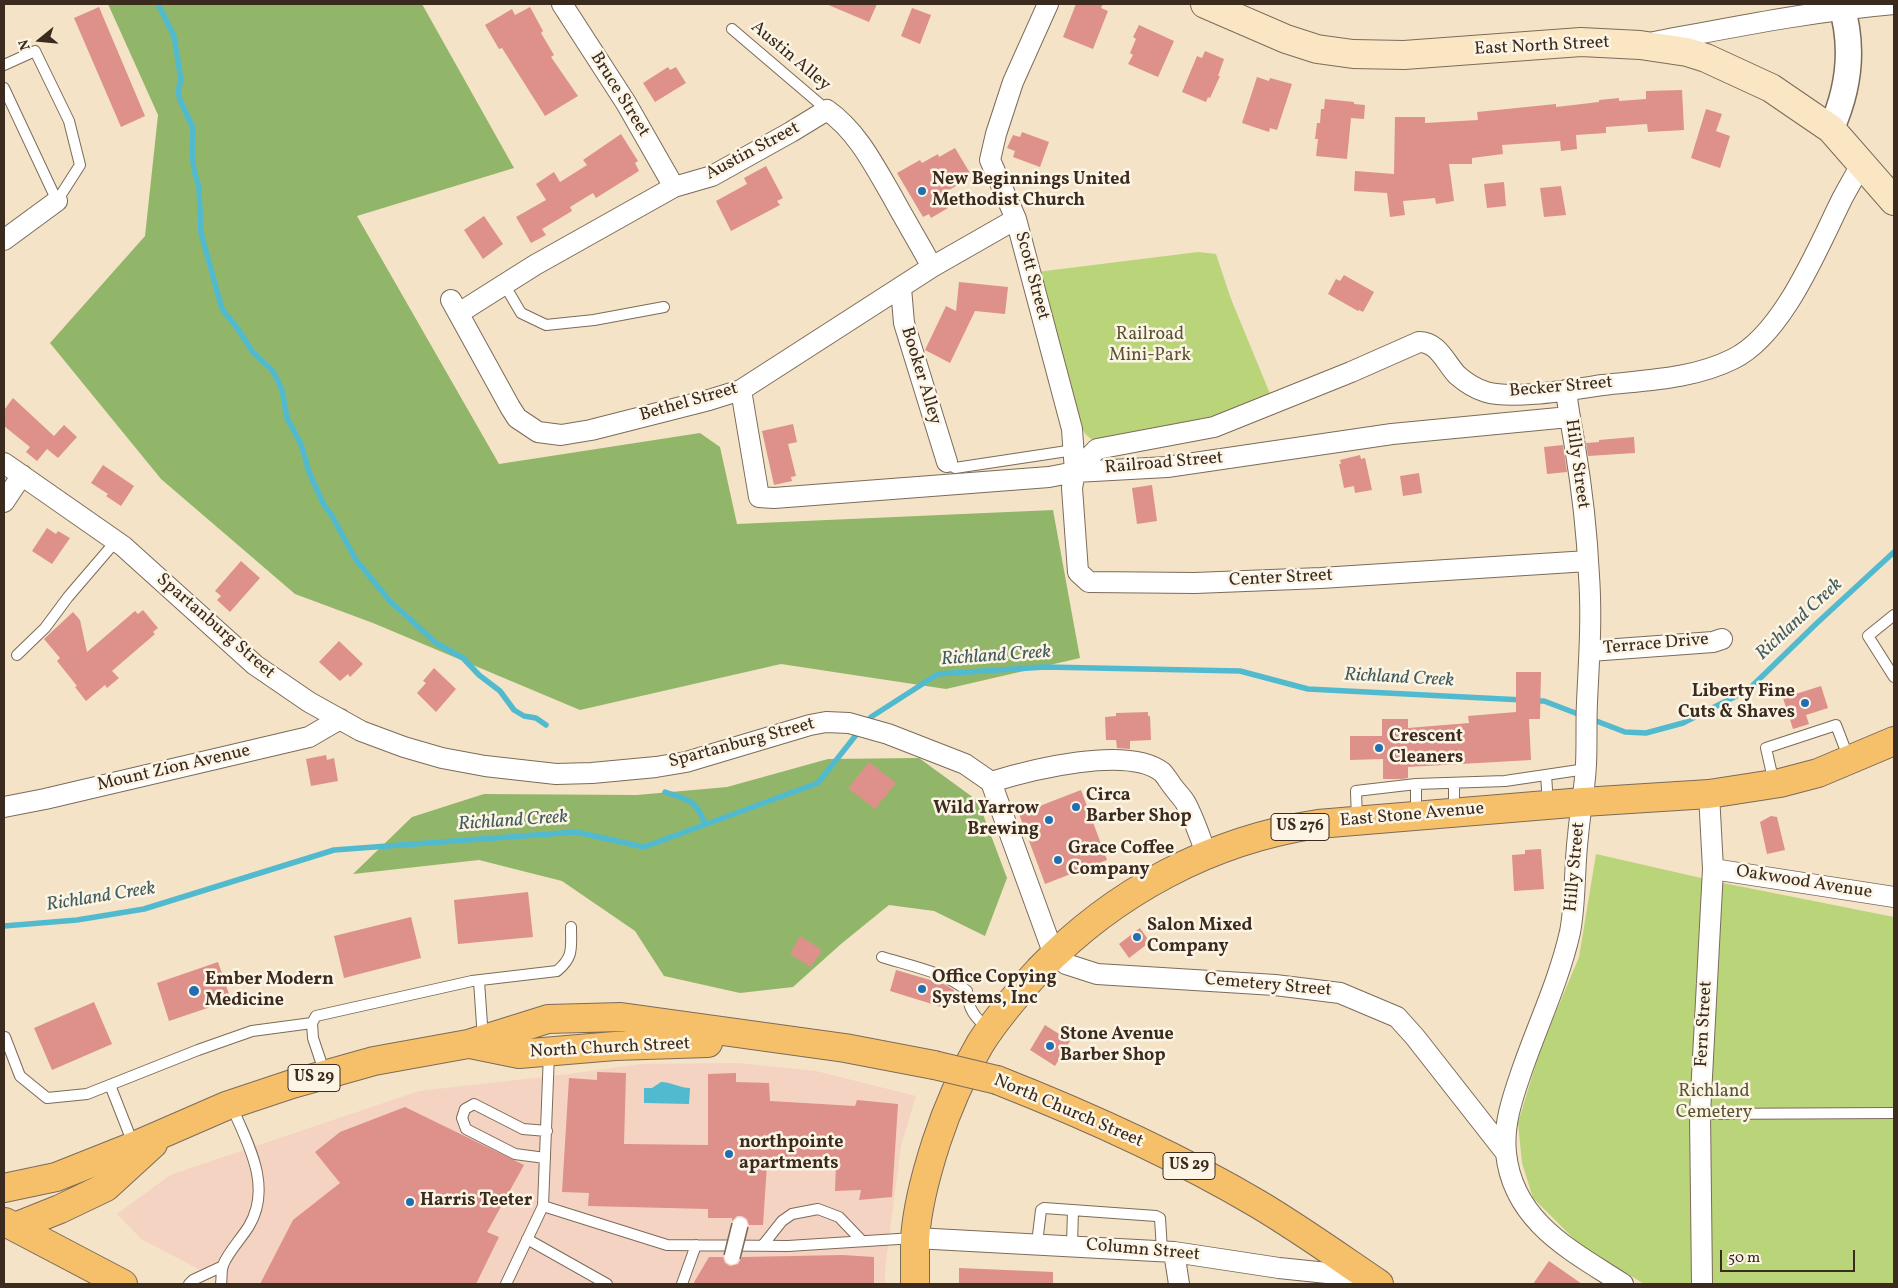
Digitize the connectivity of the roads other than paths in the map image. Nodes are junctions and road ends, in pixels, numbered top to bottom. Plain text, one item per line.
1 (562, 4) edge
2 (1048, 4) edge
3 (1205, 4) edge
4 (1894, 4) edge
5 (1842, 6) edge
6 (732, 29) dead end
7 (1640, 45) junction
8 (4, 65) edge
9 (4, 88) edge
10 (827, 110) junction
11 (1832, 129) junction
12 (1862, 162) junction
13 (674, 187) junction
14 (57, 201) junction
15 (1894, 201) edge
16 (1016, 219) junction
17 (4, 240) edge
18 (932, 267) junction
19 (504, 284) junction
20 (901, 288) junction
21 (455, 306) joint
22 (664, 307) dead end
23 (741, 390) junction
24 (1566, 390) junction
25 (1569, 416) junction
26 (1074, 450) junction
27 (946, 462) joint
28 (4, 463) edge
29 (1075, 472) junction
30 (22, 475) junction
31 (4, 502) edge
32 (116, 542) junction
33 (1588, 561) junction
34 (1894, 615) edge
35 (1722, 639) dead end
36 (1590, 651) junction
37 (17, 655) dead end
38 (1894, 677) edge
39 (340, 719) junction
40 (1894, 742) edge
41 (1850, 760) junction
42 (1586, 769) junction
43 (1546, 775) junction
44 (991, 782) junction
45 (1454, 783) junction
46 (1416, 784) junction
47 (1774, 784) junction
48 (1709, 794) junction
49 (1583, 802) junction
50 (1548, 805) junction
51 (4, 807) edge
52 (1454, 813) junction
53 (1416, 816) junction
54 (1357, 821) junction
55 (1207, 855) junction
56 (1714, 869) junction
57 (1894, 897) edge
58 (571, 927) dead end
59 (1054, 955) junction
60 (882, 957) dead end
61 (479, 980) junction
62 (312, 1023) junction
63 (677, 1026) junction
64 (989, 1030) junction
65 (752, 1035) junction
66 (4, 1037) edge
67 (478, 1044) junction
68 (549, 1052) junction
69 (325, 1075) junction
70 (110, 1084) junction
71 (231, 1104) junction
72 (1894, 1113) edge
73 (1700, 1114) junction
74 (546, 1131) junction
75 (136, 1152) junction
76 (1506, 1153) junction
77 (545, 1158) junction
78 (4, 1188) edge
79 (543, 1206) junction
80 (1074, 1210) junction
81 (740, 1225) dead end
82 (9, 1227) edge
83 (916, 1238) junction
84 (527, 1239) junction
85 (862, 1241) junction
86 (1037, 1244) junction
87 (696, 1245) junction
88 (763, 1245) junction
89 (1072, 1245) junction
90 (1168, 1251) junction
91 (732, 1257) dead end
92 (223, 1266) junction
93 (107, 1281) edge
94 (1374, 1281) edge
95 (189, 1284) edge
96 (222, 1284) edge
97 (508, 1284) edge
98 (607, 1284) edge
99 (682, 1284) edge
100 (915, 1284) edge
101 (1179, 1284) edge
102 (1623, 1284) edge
103 (1702, 1284) edge

1 - 13 street, Bruce Street
2 - 16 street, Scott Street
3 - 7 main road, East North Street
4 - 5 street
5 - 7 street
5 - 11 street
6 - 10 lane, Austin Alley
7 - 11 main road, East North Street
8 - 14 lane
9 - 14 lane
10 - 13 street, Austin Street
10 - 18 street
11 - 12 main road, East North Street
12 - 15 main road, East North Street
12 - 24 street, Becker Street
13 - 19 street, Austin Street
14 - 17 street
16 - 18 street, Bethel Street
16 - 26 street, Scott Street
18 - 20 street, Bethel Street
19 - 21 street, Austin Street
19 - 22 lane
20 - 23 street, Bethel Street
20 - 27 street, Booker Alley
21 - 23 street, Bethel Street
23 - 29 street, Railroad Street
24 - 25 street, Hilly Street
24 - 29 street, Becker Street
25 - 29 street, Railroad Street
25 - 33 street, Hilly Street
26 - 27 lane
26 - 29 street, Scott Street
28 - 30 street, Spartanburg Street
29 - 33 street, Center Street
30 - 31 street
30 - 32 street, Spartanburg Street
32 - 37 lane
32 - 39 street, Spartanburg Street
33 - 36 street, Hilly Street
34 - 38 lane
35 - 36 street, Terrace Drive
36 - 42 street, Hilly Street
39 - 44 street, Spartanburg Street
39 - 51 street, Mount Zion Avenue
40 - 41 main road, East Stone Avenue / US 276
41 - 47 main road, East Stone Avenue / US 276
41 - 47 lane
42 - 43 lane
42 - 49 street, Hilly Street
43 - 45 lane
43 - 50 lane
44 - 55 street
44 - 59 street
45 - 46 lane
45 - 52 lane
46 - 53 lane
46 - 54 lane
47 - 48 main road, East Stone Avenue / US 276
48 - 49 main road, East Stone Avenue / US 276
48 - 56 street, Fern Street
49 - 50 main road, East Stone Avenue / US 276
49 - 76 street, Hilly Street
50 - 52 main road, East Stone Avenue / US 276
52 - 53 main road, East Stone Avenue / US 276
53 - 54 main road, East Stone Avenue / US 276
54 - 55 main road, East Stone Avenue / US 276
55 - 59 main road, East Stone Avenue / US 276
56 - 57 street, Oakwood Avenue
56 - 73 street, Fern Street
58 - 61 lane
59 - 64 main road, East Stone Avenue / US 276
59 - 76 street, Cemetery Street
60 - 64 lane
61 - 62 lane
61 - 67 lane
62 - 69 lane
62 - 70 lane
63 - 65 main road, North Church Street / US 29
63 - 67 main road, North Church Street / US 29
63 - 68 main road
64 - 83 main road, East Stone Avenue / US 276
65 - 68 main road, North Church Street / US 29
65 - 94 main road, North Church Street / US 29, bridge
66 - 70 lane
67 - 68 main road, North Church Street / US 29
67 - 69 main road, North Church Street / US 29
68 - 74 lane
69 - 71 main road, North Church Street / US 29
70 - 75 lane
71 - 75 main road, North Church Street / US 29
71 - 92 lane
72 - 73 lane
73 - 103 street, Fern Street
74 - 77 lane
74 - 77 lane
75 - 78 main road, North Church Street / US 29
75 - 82 main road, North Church Street / US 29
76 - 102 street, Hilly Street
77 - 79 lane
79 - 84 lane
79 - 87 lane
80 - 86 lane
80 - 89 lane
80 - 90 lane
81 - 91 street, bridge
82 - 93 main road
83 - 85 lane
83 - 86 street, Column Street
83 - 100 main road, East Stone Avenue / US 276
84 - 97 lane
84 - 98 lane
85 - 88 lane
85 - 88 lane
86 - 89 street, Column Street
87 - 88 lane
87 - 99 lane
89 - 90 street, Column Street
90 - 94 street, Column Street
90 - 101 street
92 - 95 lane
92 - 96 lane

